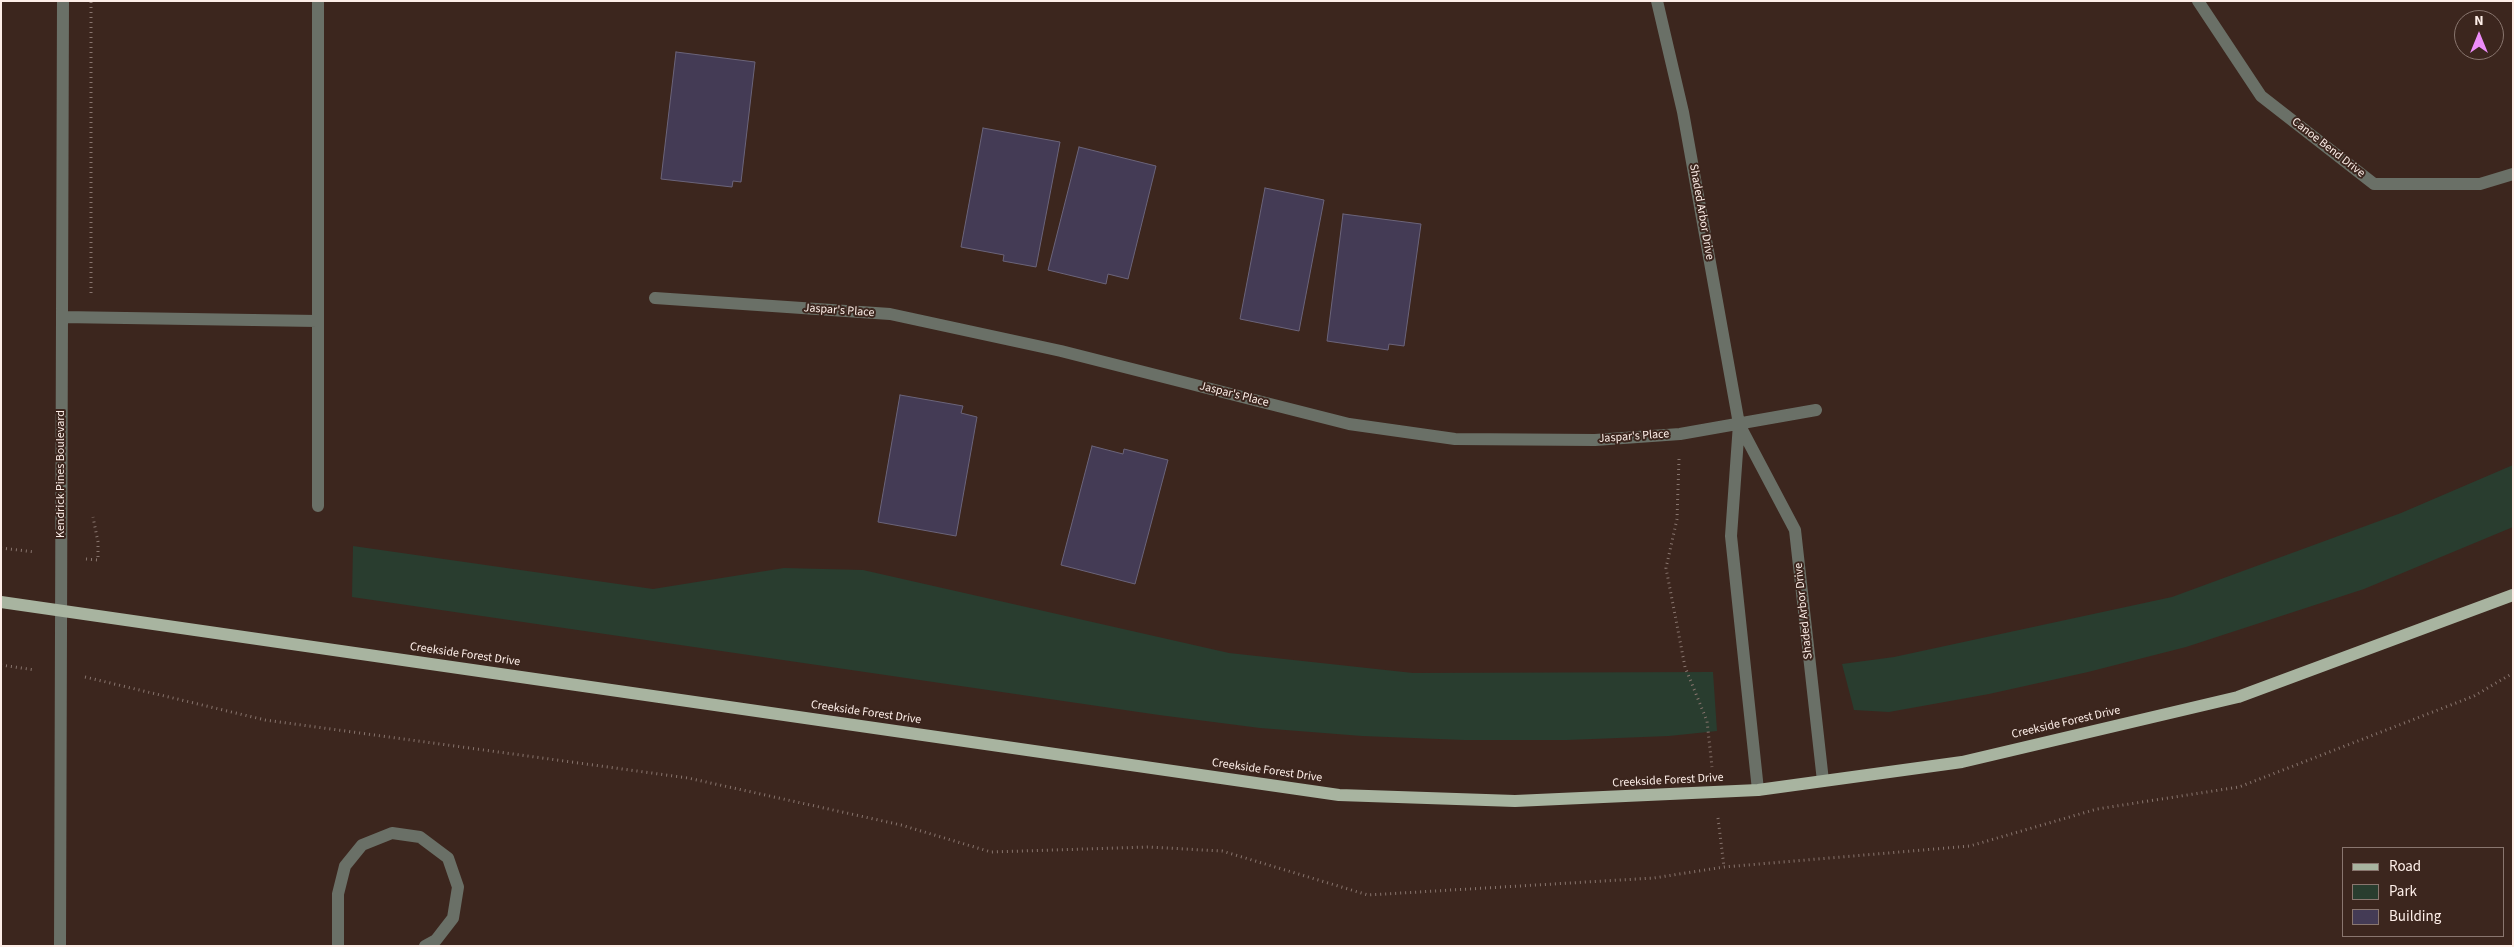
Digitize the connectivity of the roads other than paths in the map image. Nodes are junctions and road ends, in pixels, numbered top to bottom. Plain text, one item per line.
1 (63, 1) edge
2 (318, 1) edge
3 (1657, 1) edge
4 (2198, 1) edge
5 (2513, 174) edge
6 (655, 298) dead end
7 (62, 318) junction
8 (316, 321) junction
9 (1816, 410) dead end
10 (1738, 424) junction
11 (318, 506) dead end
12 (2513, 595) edge
13 (1, 602) edge
14 (61, 611) junction
15 (1823, 781) junction
16 (1758, 790) junction
17 (60, 946) edge
18 (338, 946) edge
19 (426, 946) edge

1 - 7 street, Kendrick Pines Boulevard
2 - 8 street
3 - 10 street, Shaded Arbor Drive
4 - 5 street, Canoe Bend Drive
6 - 10 street, Jaspar's Place
7 - 8 street
7 - 14 street, Kendrick Pines Boulevard
8 - 11 street
9 - 10 street, Jaspar's Place
10 - 15 street, Shaded Arbor Drive
10 - 16 street, Shaded Arbor Drive
12 - 15 main road, Creekside Forest Drive
13 - 14 main road, Creekside Forest Drive
14 - 16 main road, Creekside Forest Drive
14 - 17 street, Kendrick Pines Boulevard
15 - 16 main road, Creekside Forest Drive
18 - 19 street

